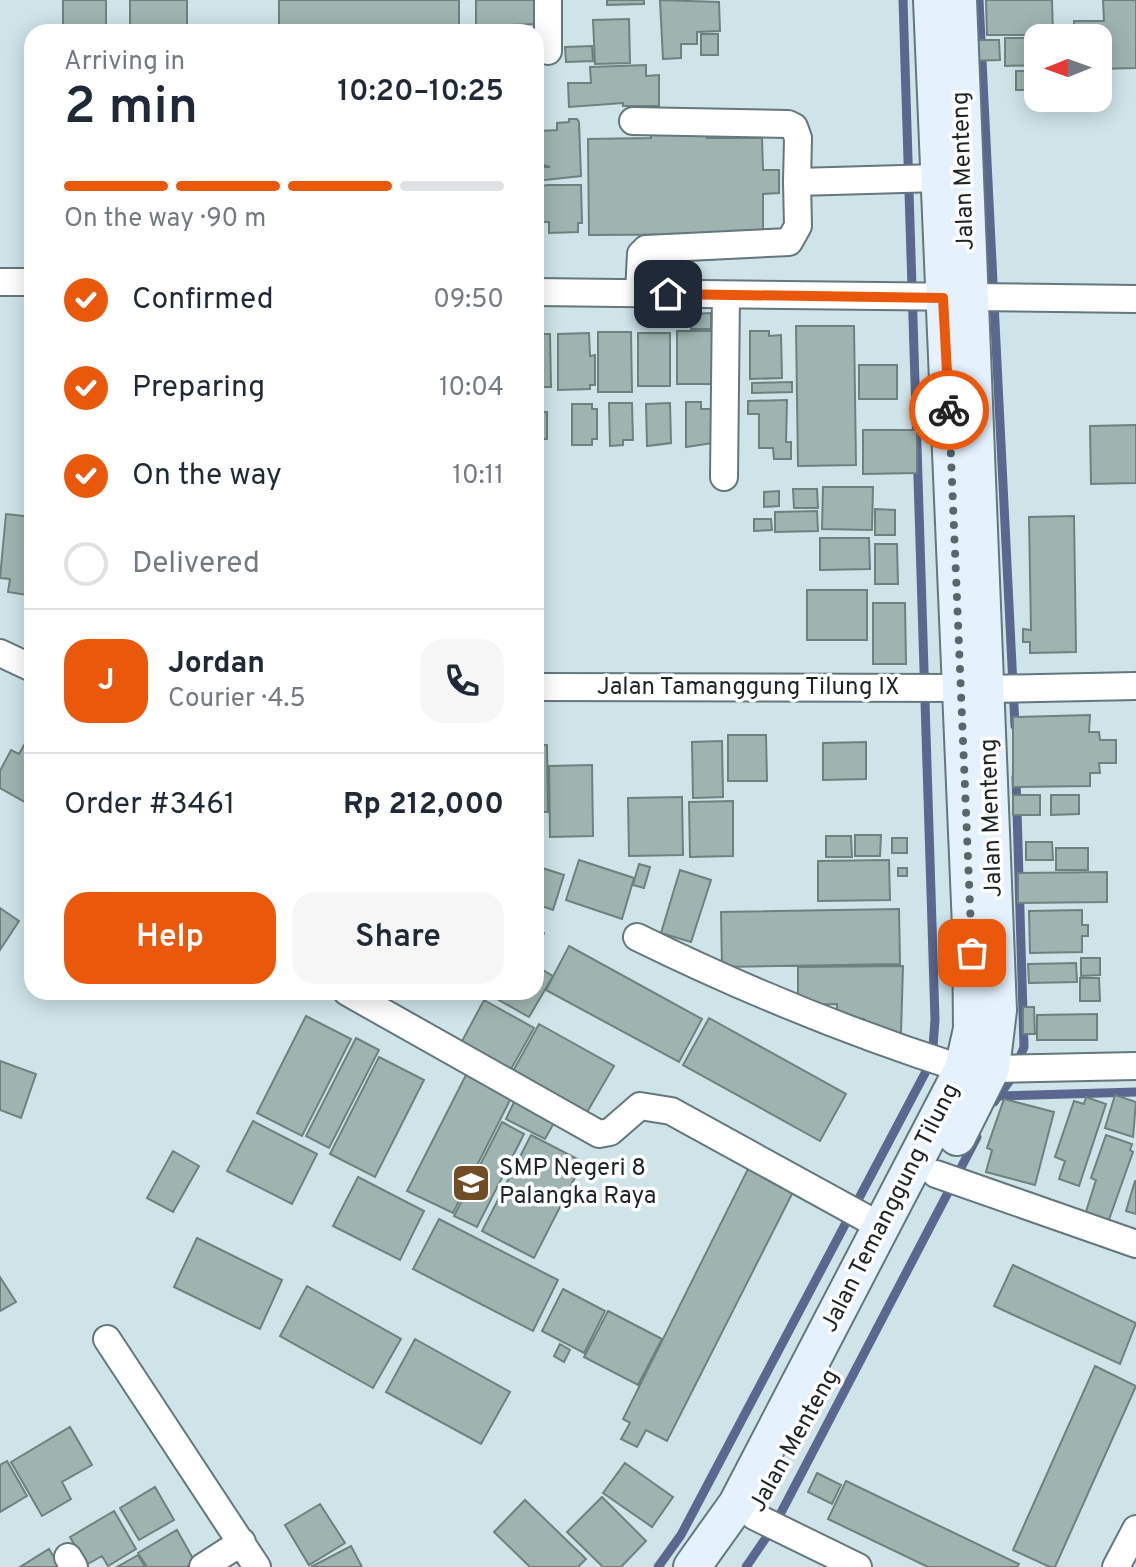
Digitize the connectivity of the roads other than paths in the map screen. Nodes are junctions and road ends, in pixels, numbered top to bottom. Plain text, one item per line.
1 (548, 0) edge
2 (932, 0) edge
3 (958, 0) edge
4 (548, 51) dead end
5 (633, 121) dead end
6 (938, 178) junction
7 (797, 182) junction
8 (0, 282) edge
9 (24, 282) edge
10 (544, 292) edge
11 (639, 293) junction
12 (726, 295) junction
13 (956, 298) junction
14 (1136, 299) edge
15 (724, 477) dead end
16 (0, 653) edge
17 (24, 664) edge
18 (1136, 686) edge
19 (544, 687) edge
20 (974, 688) junction
21 (637, 937) dead end
22 (361, 1000) edge
23 (1136, 1066) edge
24 (977, 1069) junction
25 (936, 1174) junction
26 (882, 1227) junction
27 (1136, 1244) edge
28 (107, 1339) dead end
29 (754, 1516) junction
30 (242, 1542) junction
31 (203, 1567) edge
32 (257, 1567) edge
33 (692, 1567) edge
34 (720, 1567) edge
35 (858, 1567) edge

1 - 4 street
2 - 6 street, Jalan Temanggung Tilung
3 - 13 street, Jalan Menteng
5 - 7 street
6 - 7 street
6 - 13 street, Jalan Temanggung Tilung
7 - 11 street
8 - 9 street
10 - 11 street
11 - 12 street
12 - 13 street
12 - 15 street
13 - 14 street
13 - 20 street, Jalan Temanggung Tilung
16 - 17 street
18 - 20 street, Jalan Tamanggung Tilung IX
19 - 20 street, Jalan Tamanggung Tilung IX
20 - 24 street, Jalan Temanggung Tilung
21 - 24 street
22 - 26 street
23 - 24 street
24 - 25 street, Jalan Menteng
24 - 26 street, Jalan Temanggung Tilung
25 - 27 street
25 - 29 street, Jalan Menteng
26 - 33 street, Jalan Temanggung Tilung
28 - 30 street
29 - 34 street, Jalan Menteng
29 - 35 street
30 - 31 street
30 - 32 street

